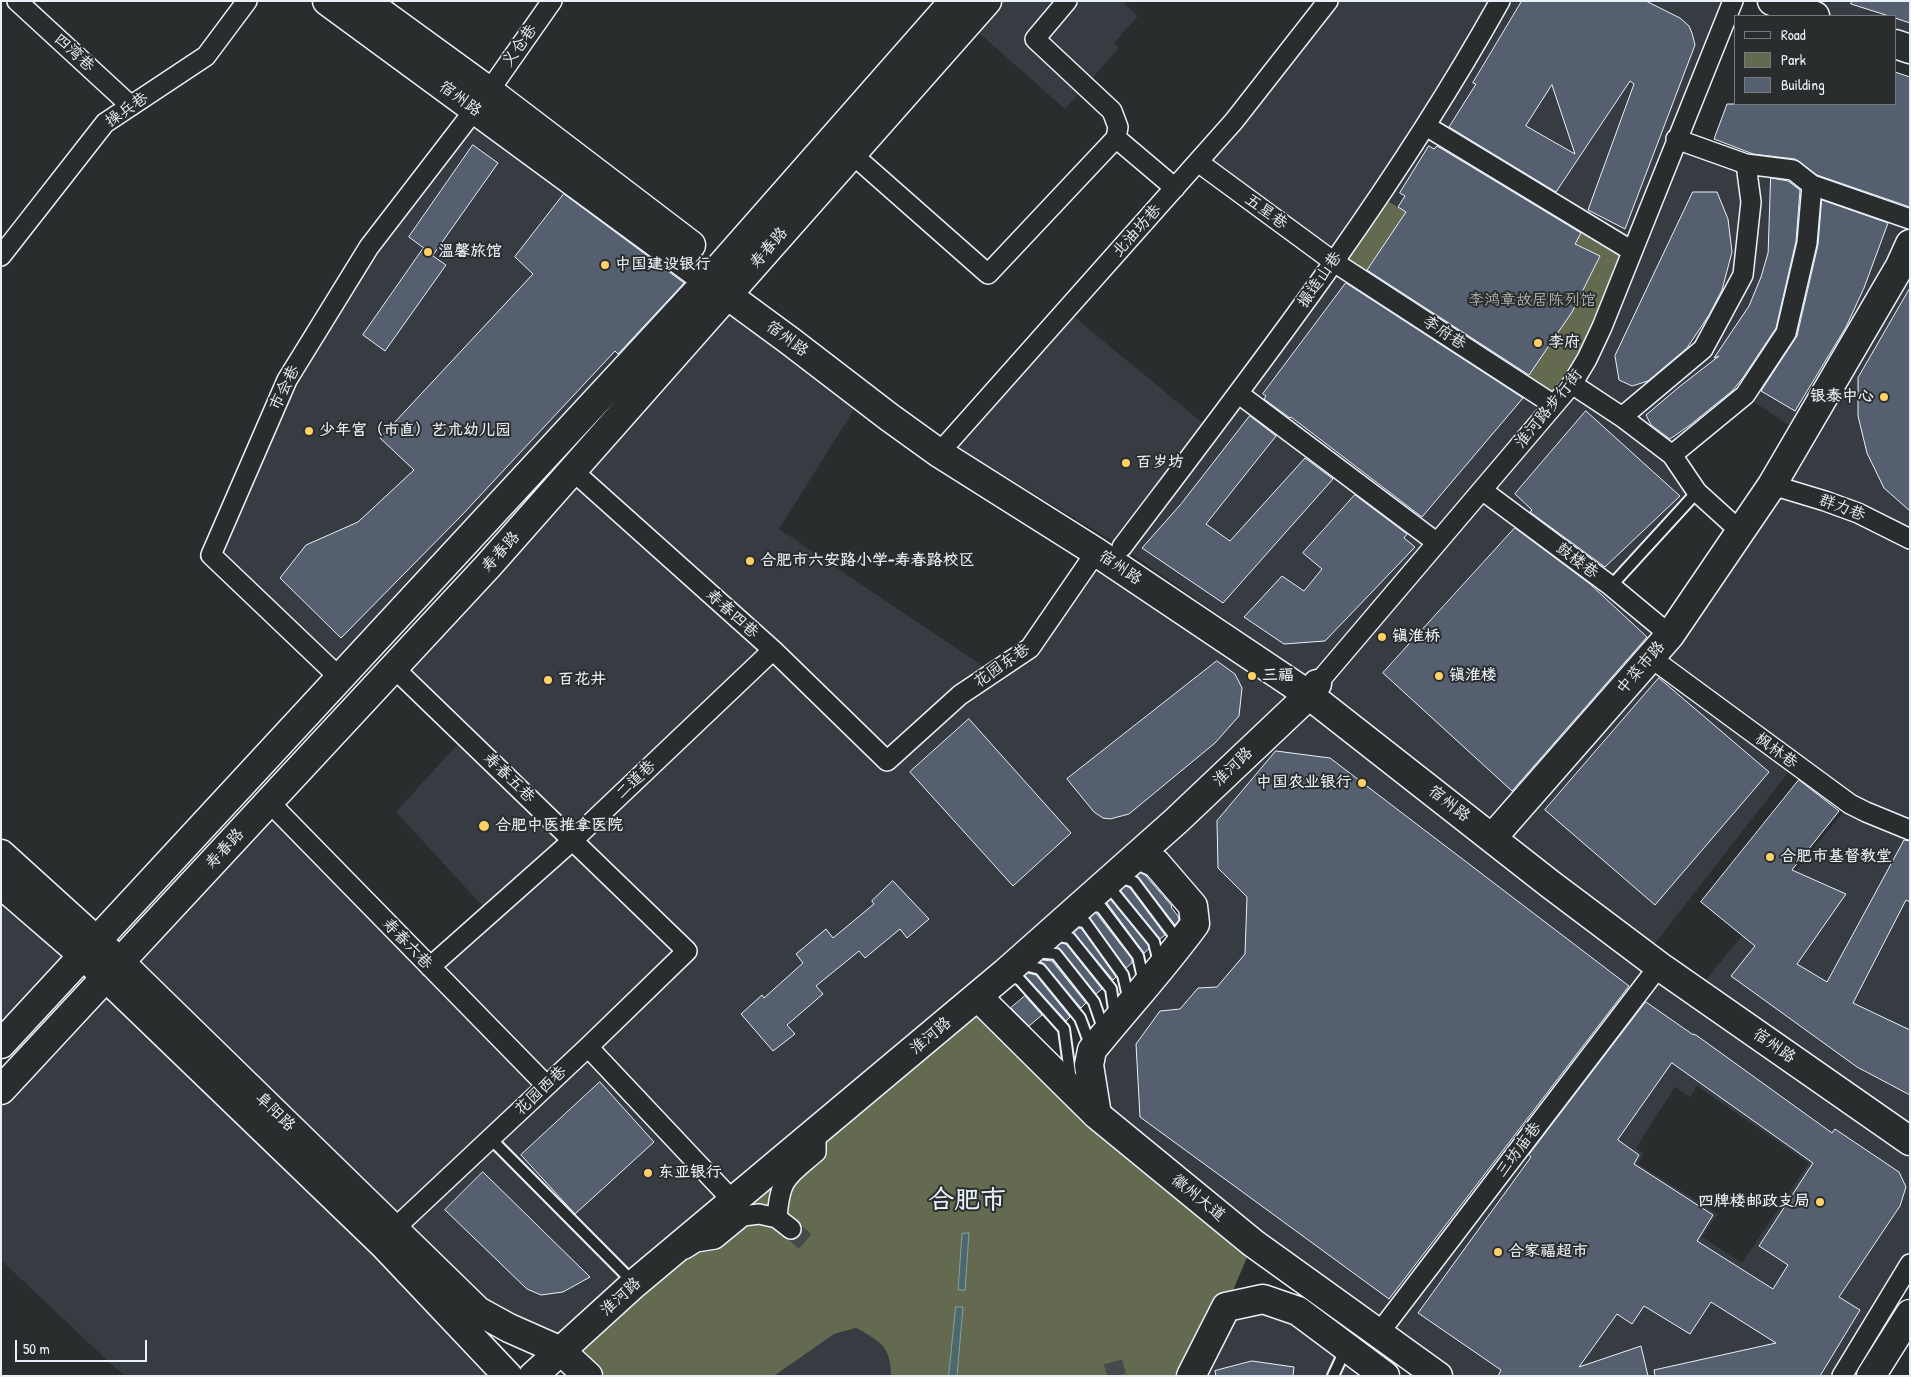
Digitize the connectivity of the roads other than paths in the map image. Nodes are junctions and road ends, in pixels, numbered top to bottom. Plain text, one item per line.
1 (17, 1) edge
2 (248, 1) edge
3 (327, 1) edge
4 (365, 1) edge
5 (552, 1) edge
6 (954, 1) edge
7 (987, 1) edge
8 (1067, 1) edge
9 (1500, 1) edge
10 (1733, 1) edge
11 (1772, 1) edge
12 (1326, 2) edge
13 (1812, 15) edge
14 (1896, 44) edge
15 (1910, 49) edge
16 (481, 100) junction
17 (131, 106) junction
18 (1426, 126) junction
19 (1116, 138) junction
20 (1676, 139) junction
21 (852, 154) junction
22 (1198, 162) junction
23 (1746, 164) junction
24 (1812, 185) junction
25 (1175, 188) junction
26 (1910, 219) edge
27 (1910, 244) edge
28 (1632, 251) junction
29 (1, 256) edge
30 (1334, 262) junction
31 (723, 281) junction
32 (1572, 384) junction
33 (1239, 394) junction
34 (1554, 405) junction
35 (1622, 417) junction
36 (944, 448) junction
37 (1672, 455) junction
38 (573, 471) junction
39 (1772, 485) junction
40 (1482, 490) junction
41 (1697, 492) junction
42 (1740, 531) junction
43 (1910, 539) edge
44 (1436, 542) junction
45 (1122, 547) junction
46 (1096, 552) junction
47 (1611, 586) junction
48 (1670, 636) junction
49 (773, 650) junction
50 (1650, 657) junction
51 (394, 668) junction
52 (340, 678) junction
53 (1313, 689) junction
54 (887, 761) joint
55 (269, 802) junction
56 (1910, 830) edge
57 (1497, 832) junction
58 (573, 840) junction
59 (1, 854) edge
60 (1138, 855) junction
61 (1, 884) edge
62 (1058, 926) junction
63 (91, 948) junction
64 (687, 951) joint
65 (1659, 966) junction
66 (430, 967) junction
67 (112, 969) junction
68 (978, 997) junction
69 (1132, 1002) junction
70 (1, 1044) edge
71 (588, 1047) junction
72 (546, 1086) junction
73 (1072, 1089) junction
74 (1, 1090) edge
75 (1097, 1115) junction
76 (1910, 1124) edge
77 (816, 1132) junction
78 (490, 1138) junction
79 (1910, 1141) edge
80 (733, 1202) junction
81 (394, 1229) junction
82 (1910, 1264) edge
83 (640, 1279) junction
84 (1910, 1314) edge
85 (1379, 1333) junction
86 (1346, 1348) junction
87 (552, 1366) edge
88 (508, 1376) edge
89 (588, 1376) edge
90 (1191, 1376) edge
91 (1333, 1376) edge
92 (1384, 1376) edge
93 (1438, 1376) edge
94 (1842, 1376) edge
95 (1871, 1376) edge

1 - 17 street, 四湾巷
2 - 17 street, 操兵巷
3 - 16 main road, 宿州路
4 - 16 main road, 宿州路
5 - 16 street, 义仓巷
6 - 31 main road, 寿春路
7 - 21 main road, 寿春路
8 - 19 street
9 - 18 street, 撮造山巷
10 - 20 street, 淮河路步行街
11 - 13 main road
12 - 22 street, 北油坊巷
14 - 15 main road
16 - 31 main road, 宿州路
16 - 52 street, 市会巷
17 - 29 street, 操兵巷
18 - 28 street
18 - 30 street, 撮造山巷
19 - 21 street
19 - 25 street
20 - 23 street
20 - 28 street, 淮河路步行街
21 - 31 main road, 寿春路
22 - 25 street, 北油坊巷
22 - 30 street, 五星巷
23 - 24 street
23 - 35 street
24 - 26 street
24 - 37 street
25 - 36 street, 北油坊巷
27 - 39 main road, 中菜市路
28 - 32 street, 淮河路步行街
30 - 33 street, 撮造山巷
30 - 34 street, 李府巷
31 - 36 main road, 宿州路
31 - 38 main road, 寿春路
31 - 52 main road, 寿春路
32 - 34 street, 淮河路步行街
32 - 35 street
33 - 44 street
33 - 45 street, 撮造山巷
34 - 40 street, 淮河路步行街
35 - 37 street
36 - 45 main road, 宿州路
36 - 46 main road, 宿州路
37 - 41 street
38 - 49 street, 寿春四巷
38 - 51 main road, 寿春路
39 - 42 main road, 中菜市路
39 - 43 street, 群力巷
40 - 44 street, 淮河路步行街
40 - 47 street, 鼓楼巷
41 - 42 street
41 - 47 lane
42 - 48 main road, 中菜市路
44 - 53 street, 淮河路步行街
45 - 53 main road, 宿州路
46 - 53 main road, 宿州路
46 - 54 street, 花园东巷
47 - 48 street, 鼓楼巷
48 - 50 main road, 中菜市路
49 - 54 street, 寿春四巷
49 - 58 street, 二道巷
50 - 56 street, 枫林巷
50 - 57 main road, 中菜市路
51 - 55 main road, 寿春路
51 - 58 street, 寿春五巷
52 - 63 main road, 寿春路
53 - 57 main road, 宿州路
53 - 60 main road, 淮河路
55 - 66 street, 寿春六巷
55 - 67 main road, 寿春路
57 - 65 main road, 宿州路
57 - 76 main road, 宿州路
58 - 64 street, 寿春五巷
58 - 66 street, 二道巷
59 - 63 main road, 阜阳路
60 - 62 main road, 淮河路
60 - 69 main road
61 - 63 main road, 阜阳路
62 - 68 main road, 淮河路
62 - 69 lane
62 - 69 lane
62 - 69 lane
62 - 69 lane
62 - 69 lane
62 - 69 lane
62 - 69 lane
62 - 73 lane
63 - 67 main road, 阜阳路
63 - 70 main road, 寿春路
64 - 71 street, 花园西巷
65 - 79 main road, 宿州路
65 - 85 street, 三坊庙巷
66 - 72 street, 寿春六巷
67 - 74 main road, 寿春路
67 - 81 main road, 阜阳路
67 - 88 main road, 阜阳路
68 - 73 main road, 徽州大道
68 - 77 main road, 淮河路
69 - 75 main road
71 - 72 street, 花园西巷
71 - 80 street
72 - 78 street, 花园西巷
73 - 75 main road, 徽州大道
75 - 85 main road, 徽州大道
77 - 80 main road, 淮河路
77 - 83 street
78 - 81 street, 花园西巷
78 - 83 lane
80 - 83 main road, 淮河路
81 - 87 main road, 阜阳路
82 - 94 street
83 - 87 main road, 淮河路
84 - 95 main road
85 - 93 main road, 徽州大道
86 - 90 main road
86 - 91 lane
86 - 92 main road
87 - 89 main road, 阜阳路

